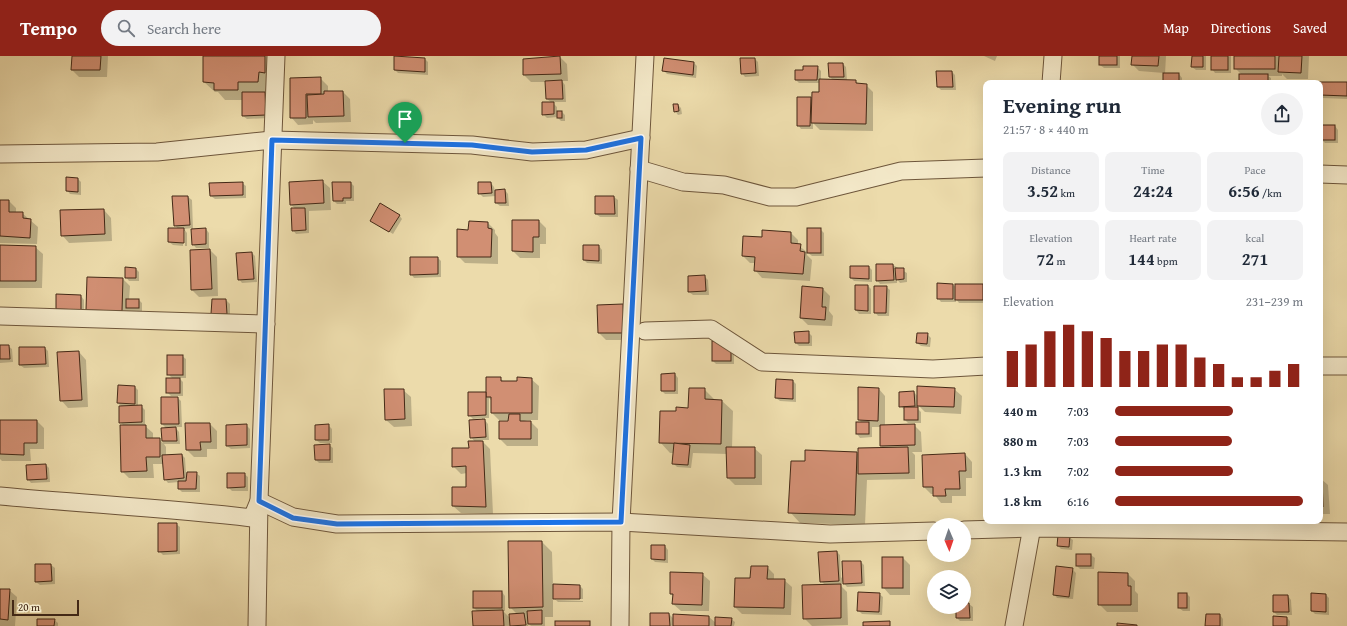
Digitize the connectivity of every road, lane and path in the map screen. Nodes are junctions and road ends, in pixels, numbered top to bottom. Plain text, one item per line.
1 (276, 56) edge
2 (646, 56) edge
3 (1053, 56) edge
4 (1051, 80) edge
5 (641, 138) junction
6 (272, 140) junction
7 (0, 154) edge
8 (983, 168) edge
9 (639, 169) junction
10 (1323, 174) edge
11 (1347, 175) edge
12 (0, 316) edge
13 (266, 324) junction
14 (645, 331) dead end
15 (983, 366) edge
16 (1323, 366) edge
17 (1347, 366) edge
18 (0, 496) edge
19 (259, 501) junction
20 (621, 522) junction
21 (1033, 524) edge
22 (971, 529) edge
23 (927, 531) edge
24 (1347, 532) edge
25 (257, 626) edge
26 (620, 626) edge
27 (1014, 626) edge

1 - 6 street
2 - 5 street
3 - 4 street
5 - 6 street
5 - 9 street
6 - 7 street
6 - 13 street
8 - 9 street
9 - 20 street
10 - 11 street
12 - 13 street
13 - 19 street
14 - 15 street
16 - 17 street
18 - 19 street
19 - 20 street
19 - 25 street
20 - 23 street
20 - 26 street
21 - 22 street
21 - 24 street
21 - 27 street

